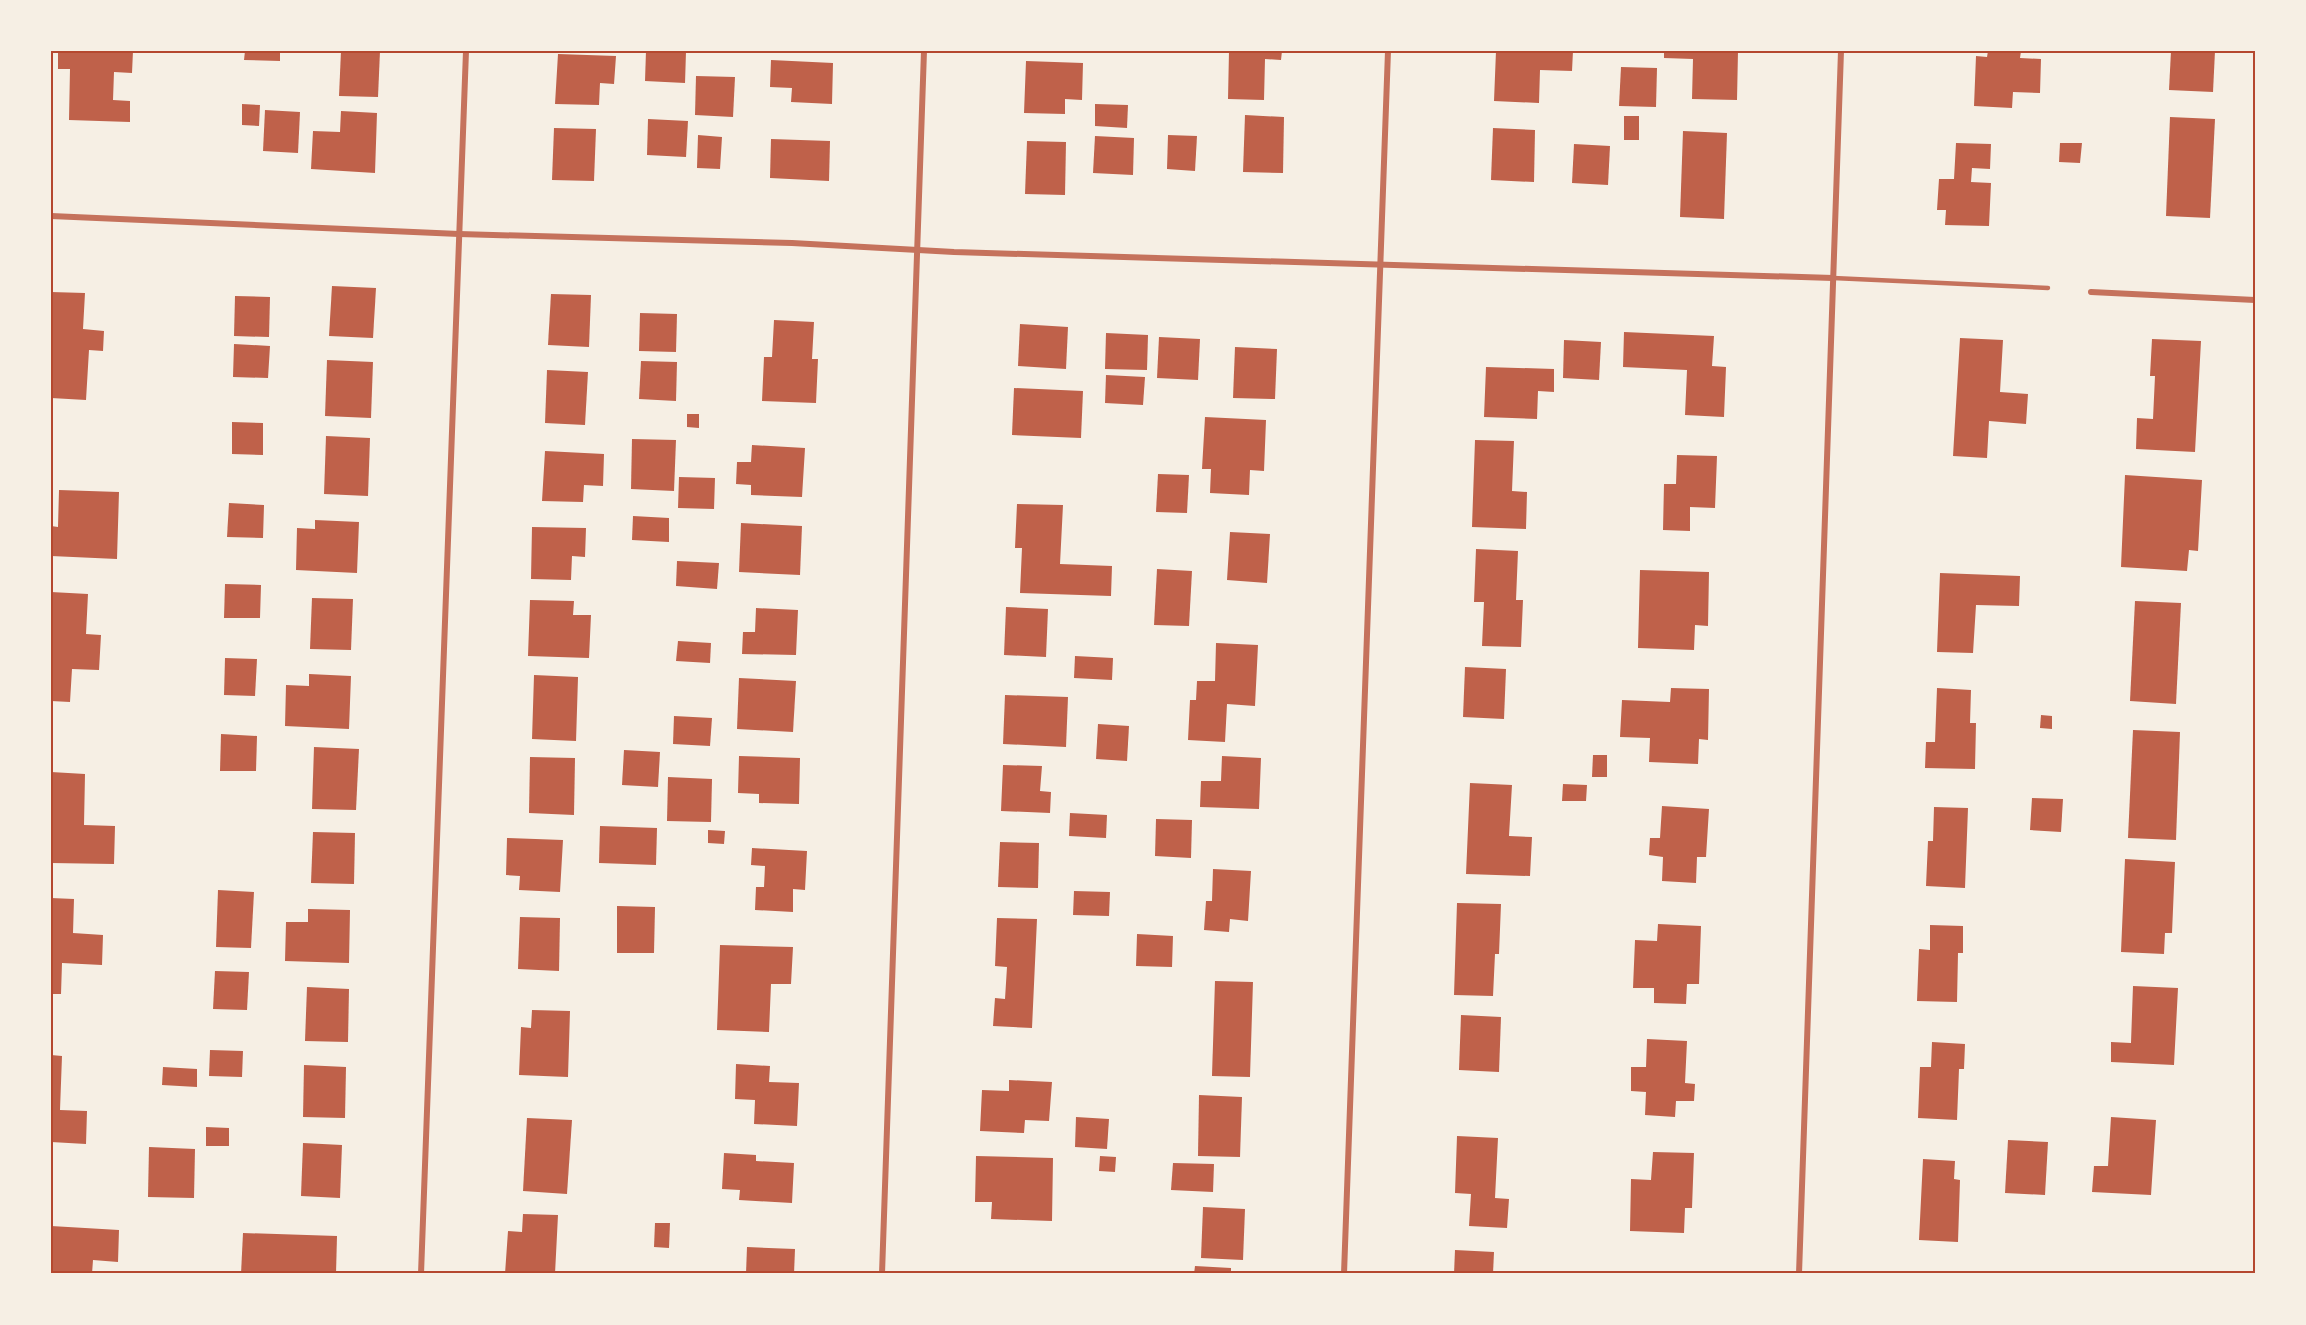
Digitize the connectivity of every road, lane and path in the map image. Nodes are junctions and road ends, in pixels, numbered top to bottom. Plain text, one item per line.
1 (466, 51) edge
2 (924, 51) edge
3 (1388, 51) edge
4 (1840, 51) edge
5 (51, 216) edge
6 (459, 234) junction
7 (917, 251) junction
8 (1380, 265) junction
9 (1833, 278) junction
10 (2048, 288) dead end
11 (2091, 292) dead end
12 (2255, 300) edge
13 (421, 1274) edge
14 (882, 1274) edge
15 (1344, 1274) edge
16 (1799, 1274) edge

1 - 6 street
2 - 7 street
3 - 8 street
4 - 9 street
5 - 6 street
6 - 7 street
6 - 13 street
7 - 8 street
7 - 14 street
8 - 9 street
8 - 15 street
9 - 10 lane
9 - 16 street
11 - 12 street

